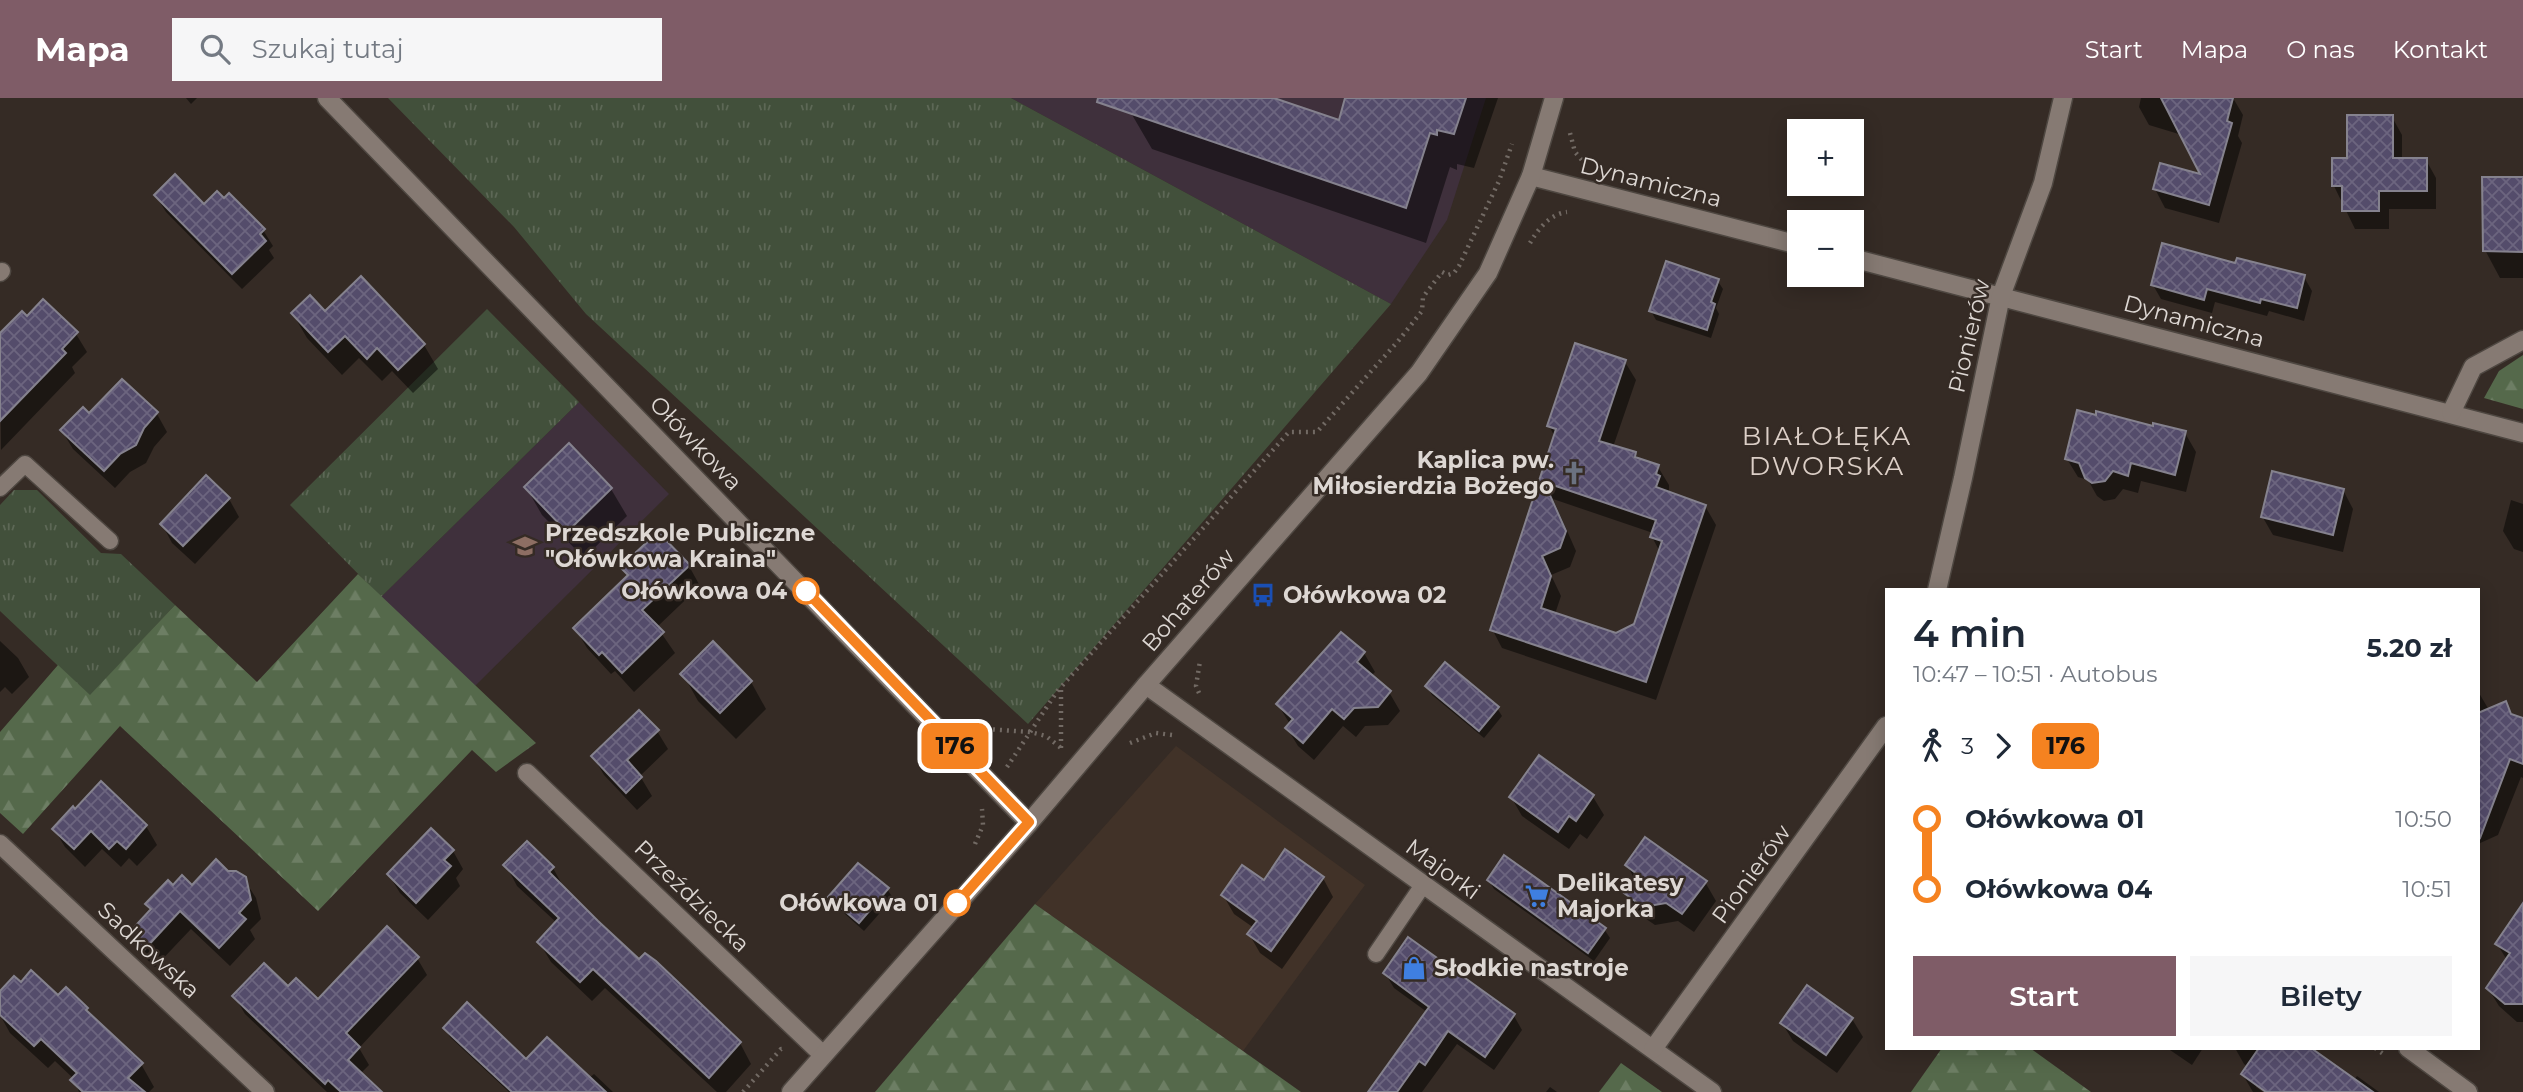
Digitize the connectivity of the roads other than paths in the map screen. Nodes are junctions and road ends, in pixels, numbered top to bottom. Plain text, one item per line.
1 (327, 98) edge
2 (2063, 98) edge
3 (1552, 104) edge
4 (1531, 176) junction
5 (1787, 242) edge
6 (1864, 261) edge
7 (2001, 296) junction
8 (2523, 340) edge
9 (2451, 413) junction
10 (2523, 433) edge
11 (0, 488) edge
12 (110, 541) dead end
13 (1937, 588) edge
14 (1146, 685) junction
15 (1885, 727) edge
16 (527, 773) dead end
17 (1029, 822) junction
18 (0, 844) edge
19 (1423, 885) junction
20 (1376, 954) dead end
21 (816, 1048) junction
22 (1653, 1049) junction
23 (2411, 1050) edge
24 (265, 1092) edge
25 (791, 1092) edge
26 (1712, 1092) edge
27 (2468, 1092) edge

1 - 17 street, Ołówkowa
2 - 7 street, Pionierów
3 - 4 street, Bohaterów
4 - 5 street, Dynamiczna
4 - 14 street, Bohaterów
6 - 7 street, Dynamiczna
7 - 9 street, Dynamiczna
7 - 13 street, Pionierów
8 - 9 street
9 - 10 street, Dynamiczna
11 - 12 lane
14 - 17 street, Bohaterów
14 - 19 street, Majorki
15 - 22 street, Pionierów
16 - 21 street, Przeździecka
17 - 21 street, Bohaterów
18 - 24 street, Sadkowska
19 - 20 lane
19 - 22 street, Majorki
21 - 25 street, Bohaterów
22 - 26 street, Majorki
23 - 27 street

